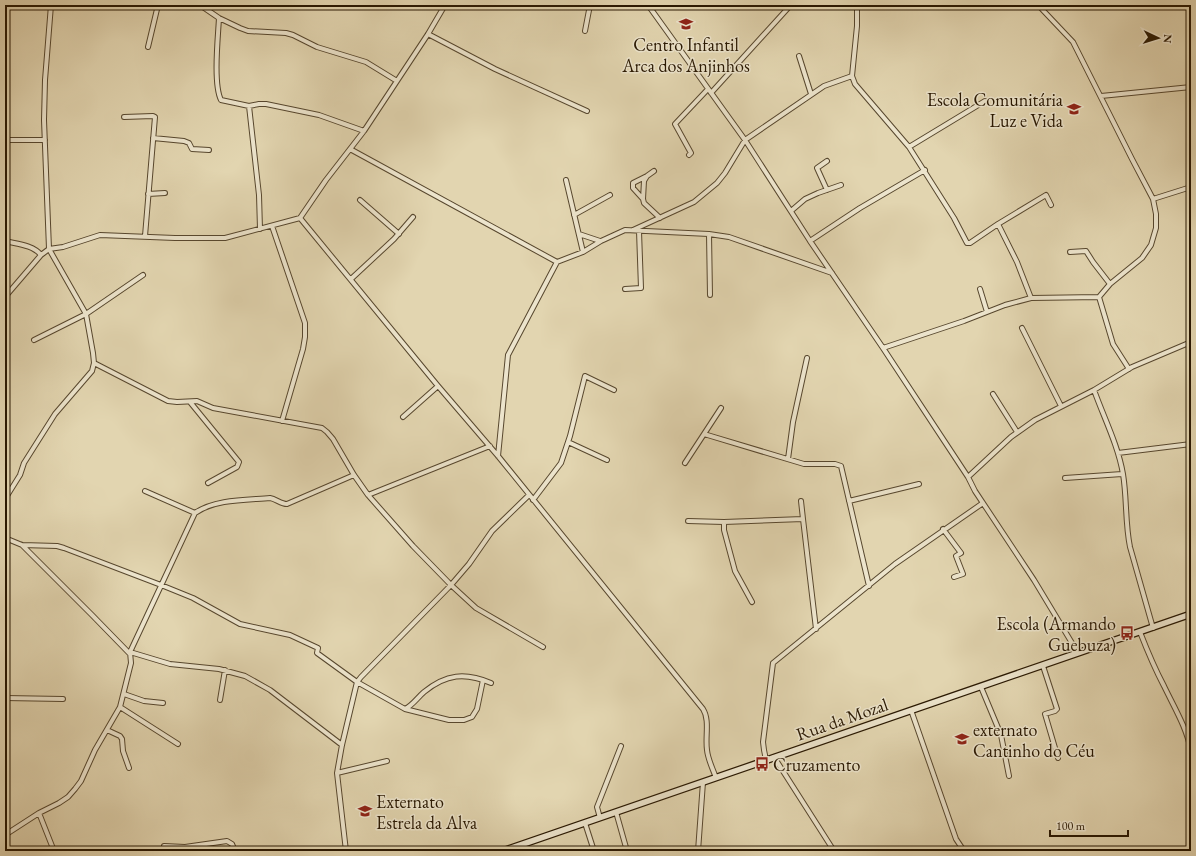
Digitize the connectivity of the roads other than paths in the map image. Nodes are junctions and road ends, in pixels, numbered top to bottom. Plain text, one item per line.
1 (51, 5) edge
2 (158, 5) edge
3 (200, 5) edge
4 (445, 5) edge
5 (590, 5) edge
6 (648, 5) edge
7 (857, 5) edge
8 (1038, 5) edge
9 (789, 7) dead end
10 (219, 18) junction
11 (585, 31) dead end
12 (428, 34) junction
13 (148, 47) dead end
14 (799, 56) dead end
15 (852, 76) junction
16 (398, 81) junction
17 (1191, 87) edge
18 (710, 91) junction
19 (811, 94) junction
20 (1101, 96) junction
21 (985, 101) dead end
22 (249, 106) junction
23 (587, 111) dead end
24 (124, 117) dead end
25 (364, 131) junction
26 (154, 138) junction
27 (5, 140) edge
28 (45, 140) junction
29 (744, 140) junction
30 (909, 147) junction
31 (209, 150) dead end
32 (350, 150) junction
33 (689, 155) dead end
34 (827, 161) dead end
35 (925, 170) junction
36 (654, 171) dead end
37 (647, 176) junction
38 (566, 180) dead end
39 (841, 185) dead end
40 (1191, 187) edge
41 (827, 190) junction
42 (165, 193) dead end
43 (148, 194) junction
44 (610, 195) dead end
45 (643, 199) junction
46 (1153, 199) junction
47 (360, 200) dead end
48 (1051, 205) dead end
49 (791, 211) junction
50 (574, 215) junction
51 (413, 217) dead end
52 (300, 218) junction
53 (660, 218) junction
54 (998, 224) junction
55 (272, 226) junction
56 (260, 229) junction
57 (631, 231) junction
58 (639, 231) junction
59 (399, 234) junction
60 (579, 234) junction
61 (709, 234) junction
62 (145, 236) junction
63 (810, 240) junction
64 (5, 241) edge
65 (601, 241) junction
66 (49, 249) junction
67 (583, 252) junction
68 (1070, 252) dead end
69 (41, 255) junction
70 (557, 262) junction
71 (832, 273) junction
72 (143, 276) dead end
73 (351, 279) junction
74 (1110, 284) junction
75 (625, 289) dead end
76 (980, 289) dead end
77 (710, 295) dead end
78 (5, 297) edge
79 (1099, 297) junction
80 (1031, 298) junction
81 (987, 312) junction
82 (86, 314) junction
83 (1022, 328) dead end
84 (34, 340) dead end
85 (1191, 342) edge
86 (883, 348) junction
87 (807, 358) dead end
88 (94, 363) junction
89 (1129, 369) junction
90 (438, 386) junction
91 (614, 390) dead end
92 (1094, 390) junction
93 (993, 394) dead end
94 (190, 402) junction
95 (1061, 406) junction
96 (721, 408) dead end
97 (403, 418) dead end
98 (282, 420) junction
99 (1017, 432) junction
100 (704, 434) junction
101 (568, 442) junction
102 (1191, 444) edge
103 (490, 446) junction
104 (1118, 453) junction
105 (498, 456) junction
106 (788, 459) junction
107 (607, 460) dead end
108 (685, 462) dead end
109 (1122, 474) junction
110 (354, 475) junction
111 (968, 477) junction
112 (1065, 478) dead end
113 (208, 483) dead end
114 (919, 484) dead end
115 (145, 491) dead end
116 (368, 495) junction
117 (529, 495) junction
118 (5, 499) edge
119 (532, 500) junction
120 (801, 501) dead end
121 (850, 501) junction
122 (983, 503) junction
123 (195, 513) junction
124 (803, 519) junction
125 (688, 521) dead end
126 (724, 522) junction
127 (943, 529) junction
128 (5, 538) edge
129 (22, 545) junction
130 (954, 577) dead end
131 (161, 584) junction
132 (451, 585) junction
133 (870, 586) junction
134 (752, 602) dead end
135 (1191, 614) edge
136 (816, 628) junction
137 (1153, 628) junction
138 (1140, 632) junction
139 (543, 647) dead end
140 (130, 653) junction
141 (1078, 653) junction
142 (1043, 666) junction
143 (225, 670) junction
144 (483, 680) junction
145 (357, 682) junction
146 (491, 683) dead end
147 (981, 687) junction
148 (124, 694) junction
149 (5, 698) edge
150 (63, 699) dead end
151 (220, 700) dead end
152 (163, 703) dead end
153 (120, 707) junction
154 (405, 709) junction
155 (911, 710) junction
156 (107, 730) junction
157 (178, 744) dead end
158 (342, 745) junction
159 (621, 746) dead end
160 (1191, 751) edge
161 (774, 757) junction
162 (1058, 758) dead end
163 (766, 760) junction
164 (387, 761) dead end
165 (1191, 762) edge
166 (129, 768) dead end
167 (337, 773) junction
168 (1009, 776) dead end
169 (716, 778) junction
170 (702, 782) junction
171 (1191, 788) edge
172 (616, 812) junction
173 (39, 813) junction
174 (600, 818) junction
175 (585, 823) junction
176 (5, 835) edge
177 (164, 846) dead end
178 (54, 851) edge
179 (235, 851) edge
180 (346, 851) edge
181 (503, 851) edge
182 (594, 851) edge
183 (627, 851) edge
184 (698, 851) edge
185 (834, 851) edge
186 (964, 851) edge

1 - 28 street
2 - 13 street
3 - 10 street
4 - 12 street
5 - 11 street
6 - 18 street
7 - 15 street
8 - 20 street
9 - 18 street
10 - 16 street
10 - 22 street
12 - 16 street
12 - 23 street
14 - 19 street
15 - 19 street
15 - 30 street
16 - 25 street
17 - 20 street
18 - 29 street
18 - 33 street
19 - 29 street
20 - 46 street
21 - 30 street
22 - 25 street
22 - 56 street
24 - 26 street
25 - 32 street
26 - 31 street
26 - 43 street
27 - 28 street
28 - 66 street
29 - 49 street
29 - 53 street
30 - 35 street
32 - 52 street
32 - 70 street
34 - 41 street
35 - 54 street
35 - 63 street
36 - 37 street
37 - 45 street
37 - 45 street
38 - 50 street
39 - 41 street
40 - 46 street
41 - 49 street
42 - 43 street
43 - 62 street
44 - 50 street
45 - 53 street
46 - 74 street
47 - 59 street
48 - 54 street
49 - 63 street
50 - 60 street
51 - 59 street
52 - 55 street
52 - 73 street
53 - 57 street
54 - 80 street
55 - 56 street
55 - 98 street
56 - 62 street
57 - 58 street
57 - 65 street
58 - 61 street
58 - 75 street
59 - 73 street
60 - 65 street
60 - 67 street
61 - 71 street
61 - 77 street
62 - 66 street
63 - 71 street
64 - 69 street
65 - 67 street
66 - 69 street
66 - 82 street
67 - 70 street
68 - 74 street
69 - 78 street
70 - 105 street
71 - 86 street
72 - 82 street
73 - 90 street
74 - 79 street
76 - 81 street
79 - 80 street
79 - 89 street
80 - 81 street
81 - 86 street
82 - 84 street
82 - 88 street
83 - 95 street
85 - 89 street
86 - 111 street
87 - 106 street
88 - 94 street
88 - 118 street
89 - 92 street
90 - 97 street
90 - 103 street
91 - 101 street
92 - 95 street
92 - 104 street
93 - 99 street
94 - 98 street
94 - 113 street
95 - 99 street
96 - 100 street
98 - 110 street
99 - 111 street
100 - 106 street
100 - 108 street
101 - 107 street
101 - 119 street
102 - 104 street
103 - 105 street
103 - 116 street
104 - 109 street
105 - 117 street
106 - 121 street
109 - 112 street
109 - 137 street
110 - 116 street
110 - 123 street
111 - 122 street
114 - 121 street
115 - 123 street
116 - 132 street
117 - 119 street
117 - 132 street
119 - 169 street
120 - 124 street
121 - 133 street
122 - 127 street
122 - 141 street
123 - 131 street
124 - 126 street
124 - 136 street
125 - 126 street
126 - 134 street
127 - 130 street
127 - 133 street
128 - 129 street
129 - 131 street
129 - 140 street
131 - 140 street
131 - 145 street
132 - 139 street
132 - 145 street
133 - 136 street
135 - 137 main road, Rua da Mozal
136 - 163 street
137 - 138 main road, Rua da Mozal
138 - 141 main road, Rua da Mozal
138 - 160 street
140 - 143 street
140 - 148 street
141 - 142 main road, Rua da Mozal
142 - 147 main road, Rua da Mozal
142 - 162 street
143 - 151 street
143 - 158 street
144 - 146 street
144 - 154 street
144 - 154 street
145 - 154 street
145 - 158 street
147 - 155 main road, Rua da Mozal
147 - 168 street
148 - 152 street
148 - 153 street
149 - 150 street
153 - 156 street
153 - 157 street
155 - 161 main road, Rua da Mozal
155 - 186 street
156 - 166 street
156 - 173 street
158 - 167 street
159 - 174 street
161 - 163 main road, Rua da Mozal
161 - 185 street
163 - 169 main road, Rua da Mozal
164 - 167 street
165 - 171 street
167 - 180 street
169 - 170 main road, Rua da Mozal
170 - 172 main road, Rua da Mozal
170 - 184 street
172 - 174 main road, Rua da Mozal
172 - 183 street
173 - 176 street
173 - 178 street
174 - 175 main road, Rua da Mozal
175 - 181 main road, Rua da Mozal
175 - 182 street
177 - 179 street

